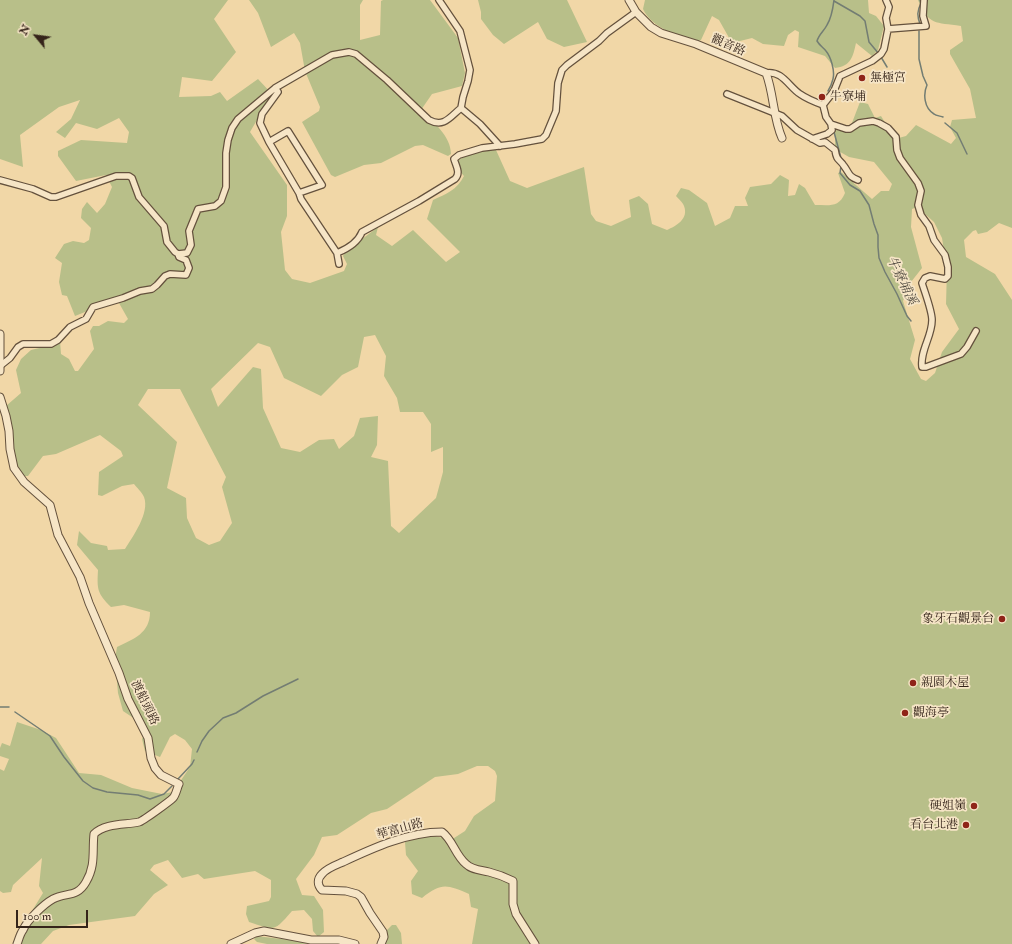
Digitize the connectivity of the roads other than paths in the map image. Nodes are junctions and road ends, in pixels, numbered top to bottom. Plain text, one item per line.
1 (439, 0) edge
2 (629, 0) edge
3 (886, 0) edge
4 (924, 0) edge
5 (636, 12) junction
6 (888, 29) junction
7 (766, 73) junction
8 (275, 88) junction
9 (727, 94) dead end
10 (823, 105) junction
11 (461, 108) junction
12 (775, 113) junction
13 (831, 124) junction
14 (782, 138) dead end
15 (812, 139) junction
16 (269, 142) junction
17 (500, 146) junction
18 (0, 180) edge
19 (858, 180) dead end
20 (299, 193) junction
21 (337, 253) junction
22 (178, 254) junction
23 (339, 264) dead end
24 (976, 331) dead end
25 (0, 334) edge
26 (0, 366) edge
27 (0, 372) edge
28 (0, 397) edge
29 (17, 944) edge
30 (231, 944) edge
31 (355, 944) edge
32 (381, 944) edge
33 (535, 944) edge

1 - 11 street
2 - 5 street, 觀音路
3 - 6 street
4 - 6 street
5 - 7 street, 觀音路
5 - 17 street
6 - 10 street
7 - 10 street
7 - 12 street
8 - 11 street
8 - 16 street
8 - 22 street
9 - 12 street
10 - 13 street
11 - 17 street
12 - 14 street
12 - 15 street
13 - 15 street
13 - 24 street
15 - 19 street
16 - 20 street
16 - 20 street
17 - 21 street
18 - 22 street
20 - 21 street
21 - 23 street
22 - 26 street
25 - 26 street
26 - 27 street
28 - 29 street, 渡船頭路
30 - 31 street
32 - 33 street, 華富山路

